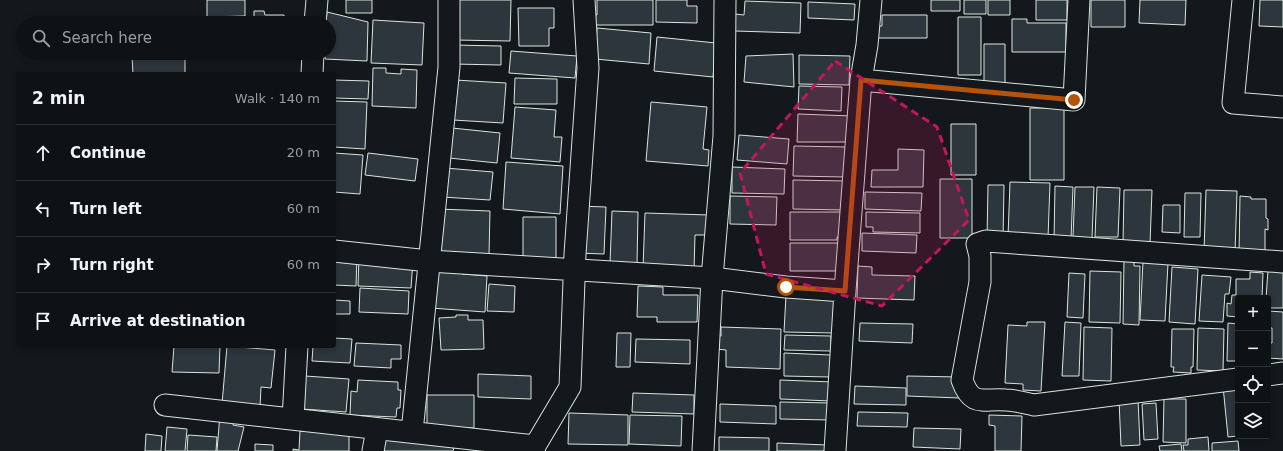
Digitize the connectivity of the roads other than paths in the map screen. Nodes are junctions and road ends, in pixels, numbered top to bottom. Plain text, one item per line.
1 (317, 0) edge
2 (449, 0) edge
3 (584, 0) edge
4 (725, 0) edge
5 (871, 0) edge
6 (1079, 0) edge
7 (1242, 0) edge
8 (316, 16) edge
9 (313, 60) edge
10 (312, 72) edge
11 (861, 80) junction
12 (1283, 107) edge
13 (336, 251) edge
14 (429, 261) junction
15 (1283, 262) edge
16 (574, 269) junction
17 (712, 278) junction
18 (845, 291) junction
19 (296, 348) edge
20 (1283, 374) edge
21 (1271, 375) edge
22 (1235, 379) edge
23 (165, 405) dead end
24 (293, 419) junction
25 (377, 429) junction
26 (412, 432) junction
27 (534, 449) edge
28 (373, 451) edge
29 (703, 451) edge
30 (835, 451) edge

1 - 8 street
2 - 14 street
3 - 16 street
4 - 17 street
5 - 11 street
6 - 11 street
7 - 12 street
9 - 10 street
11 - 18 street
13 - 14 street
14 - 16 street
14 - 26 street
15 - 22 street
16 - 17 street
16 - 27 street
17 - 18 street
17 - 29 street
18 - 30 street
19 - 24 street
20 - 21 street
23 - 24 street
24 - 25 street
25 - 26 street
25 - 28 street
26 - 27 street

